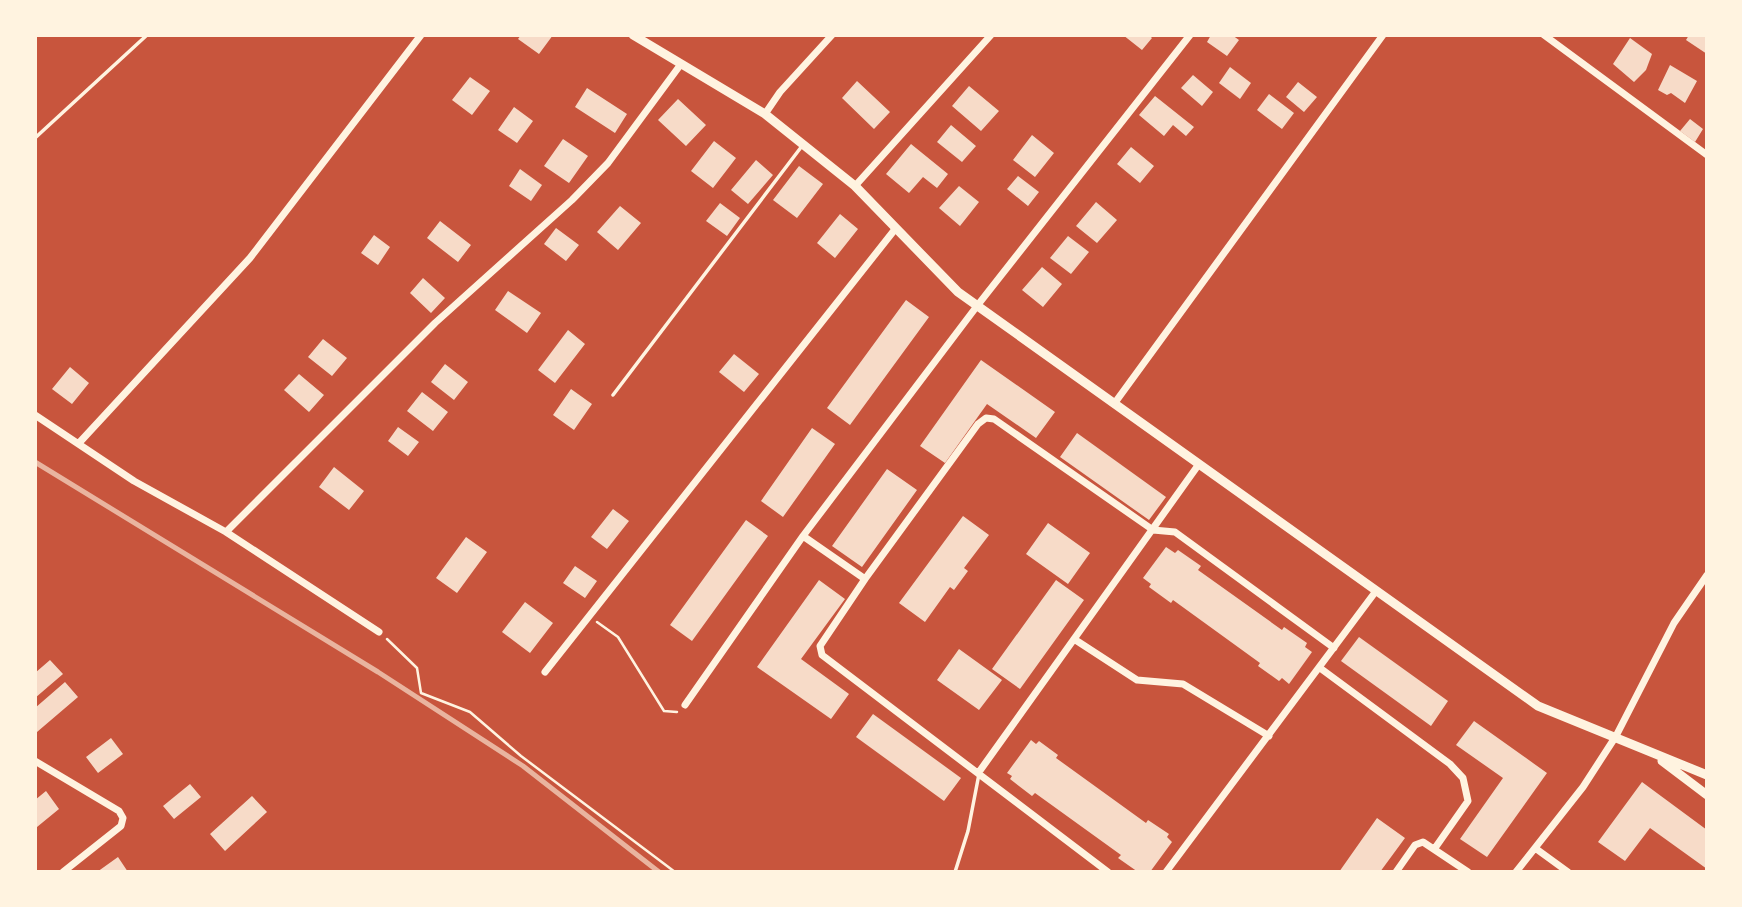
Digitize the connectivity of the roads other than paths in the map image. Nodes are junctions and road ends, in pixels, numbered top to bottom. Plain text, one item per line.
1 (147, 35) edge
2 (421, 35) edge
3 (633, 35) edge
4 (832, 35) edge
5 (991, 35) edge
6 (1190, 35) edge
7 (1383, 35) edge
8 (1549, 36) edge
9 (681, 64) junction
10 (765, 114) junction
11 (35, 138) edge
12 (803, 144) junction
13 (1707, 155) edge
14 (855, 186) junction
15 (896, 228) junction
16 (977, 306) junction
17 (613, 395) dead end
18 (1114, 404) junction
19 (35, 415) edge
20 (79, 443) junction
21 (1199, 464) junction
22 (1153, 530) junction
23 (226, 532) junction
24 (803, 536) junction
25 (1707, 575) edge
26 (865, 579) junction
27 (1377, 591) junction
28 (379, 632) road end
29 (1074, 639) junction
30 (1334, 648) junction
31 (1320, 668) junction
32 (545, 672) dead end
33 (685, 705) road end
34 (1269, 736) junction
35 (1616, 736) junction
36 (1656, 755) junction
37 (35, 761) edge
38 (979, 772) junction
39 (1707, 775) edge
40 (1707, 795) edge
41 (1435, 848) junction
42 (1535, 848) junction
43 (62, 872) edge
44 (955, 872) edge
45 (1108, 872) edge
46 (1166, 872) edge
47 (1396, 872) edge
48 (1468, 872) edge
49 (1516, 872) edge
50 (1568, 872) edge

1 - 11 lane
2 - 20 street
3 - 9 street
4 - 10 street
5 - 14 street
6 - 16 street
7 - 18 street
8 - 13 street
9 - 10 street
9 - 23 street
10 - 12 street
12 - 14 street
12 - 17 lane
14 - 15 street
15 - 16 street
15 - 32 street
16 - 18 street
16 - 24 street
18 - 21 street
19 - 20 street
20 - 23 street
21 - 22 street
21 - 27 street
22 - 26 street
22 - 29 street
22 - 30 street
23 - 28 street
24 - 26 street
24 - 33 street
25 - 35 street
26 - 38 street
27 - 30 street
27 - 35 street
29 - 34 street
29 - 38 street
30 - 31 street
31 - 34 street
31 - 41 street
34 - 46 street
35 - 36 street
35 - 42 street
36 - 39 street
36 - 40 street
37 - 43 street
38 - 44 lane
38 - 45 street
41 - 47 street
41 - 48 street
42 - 49 street
42 - 50 street

